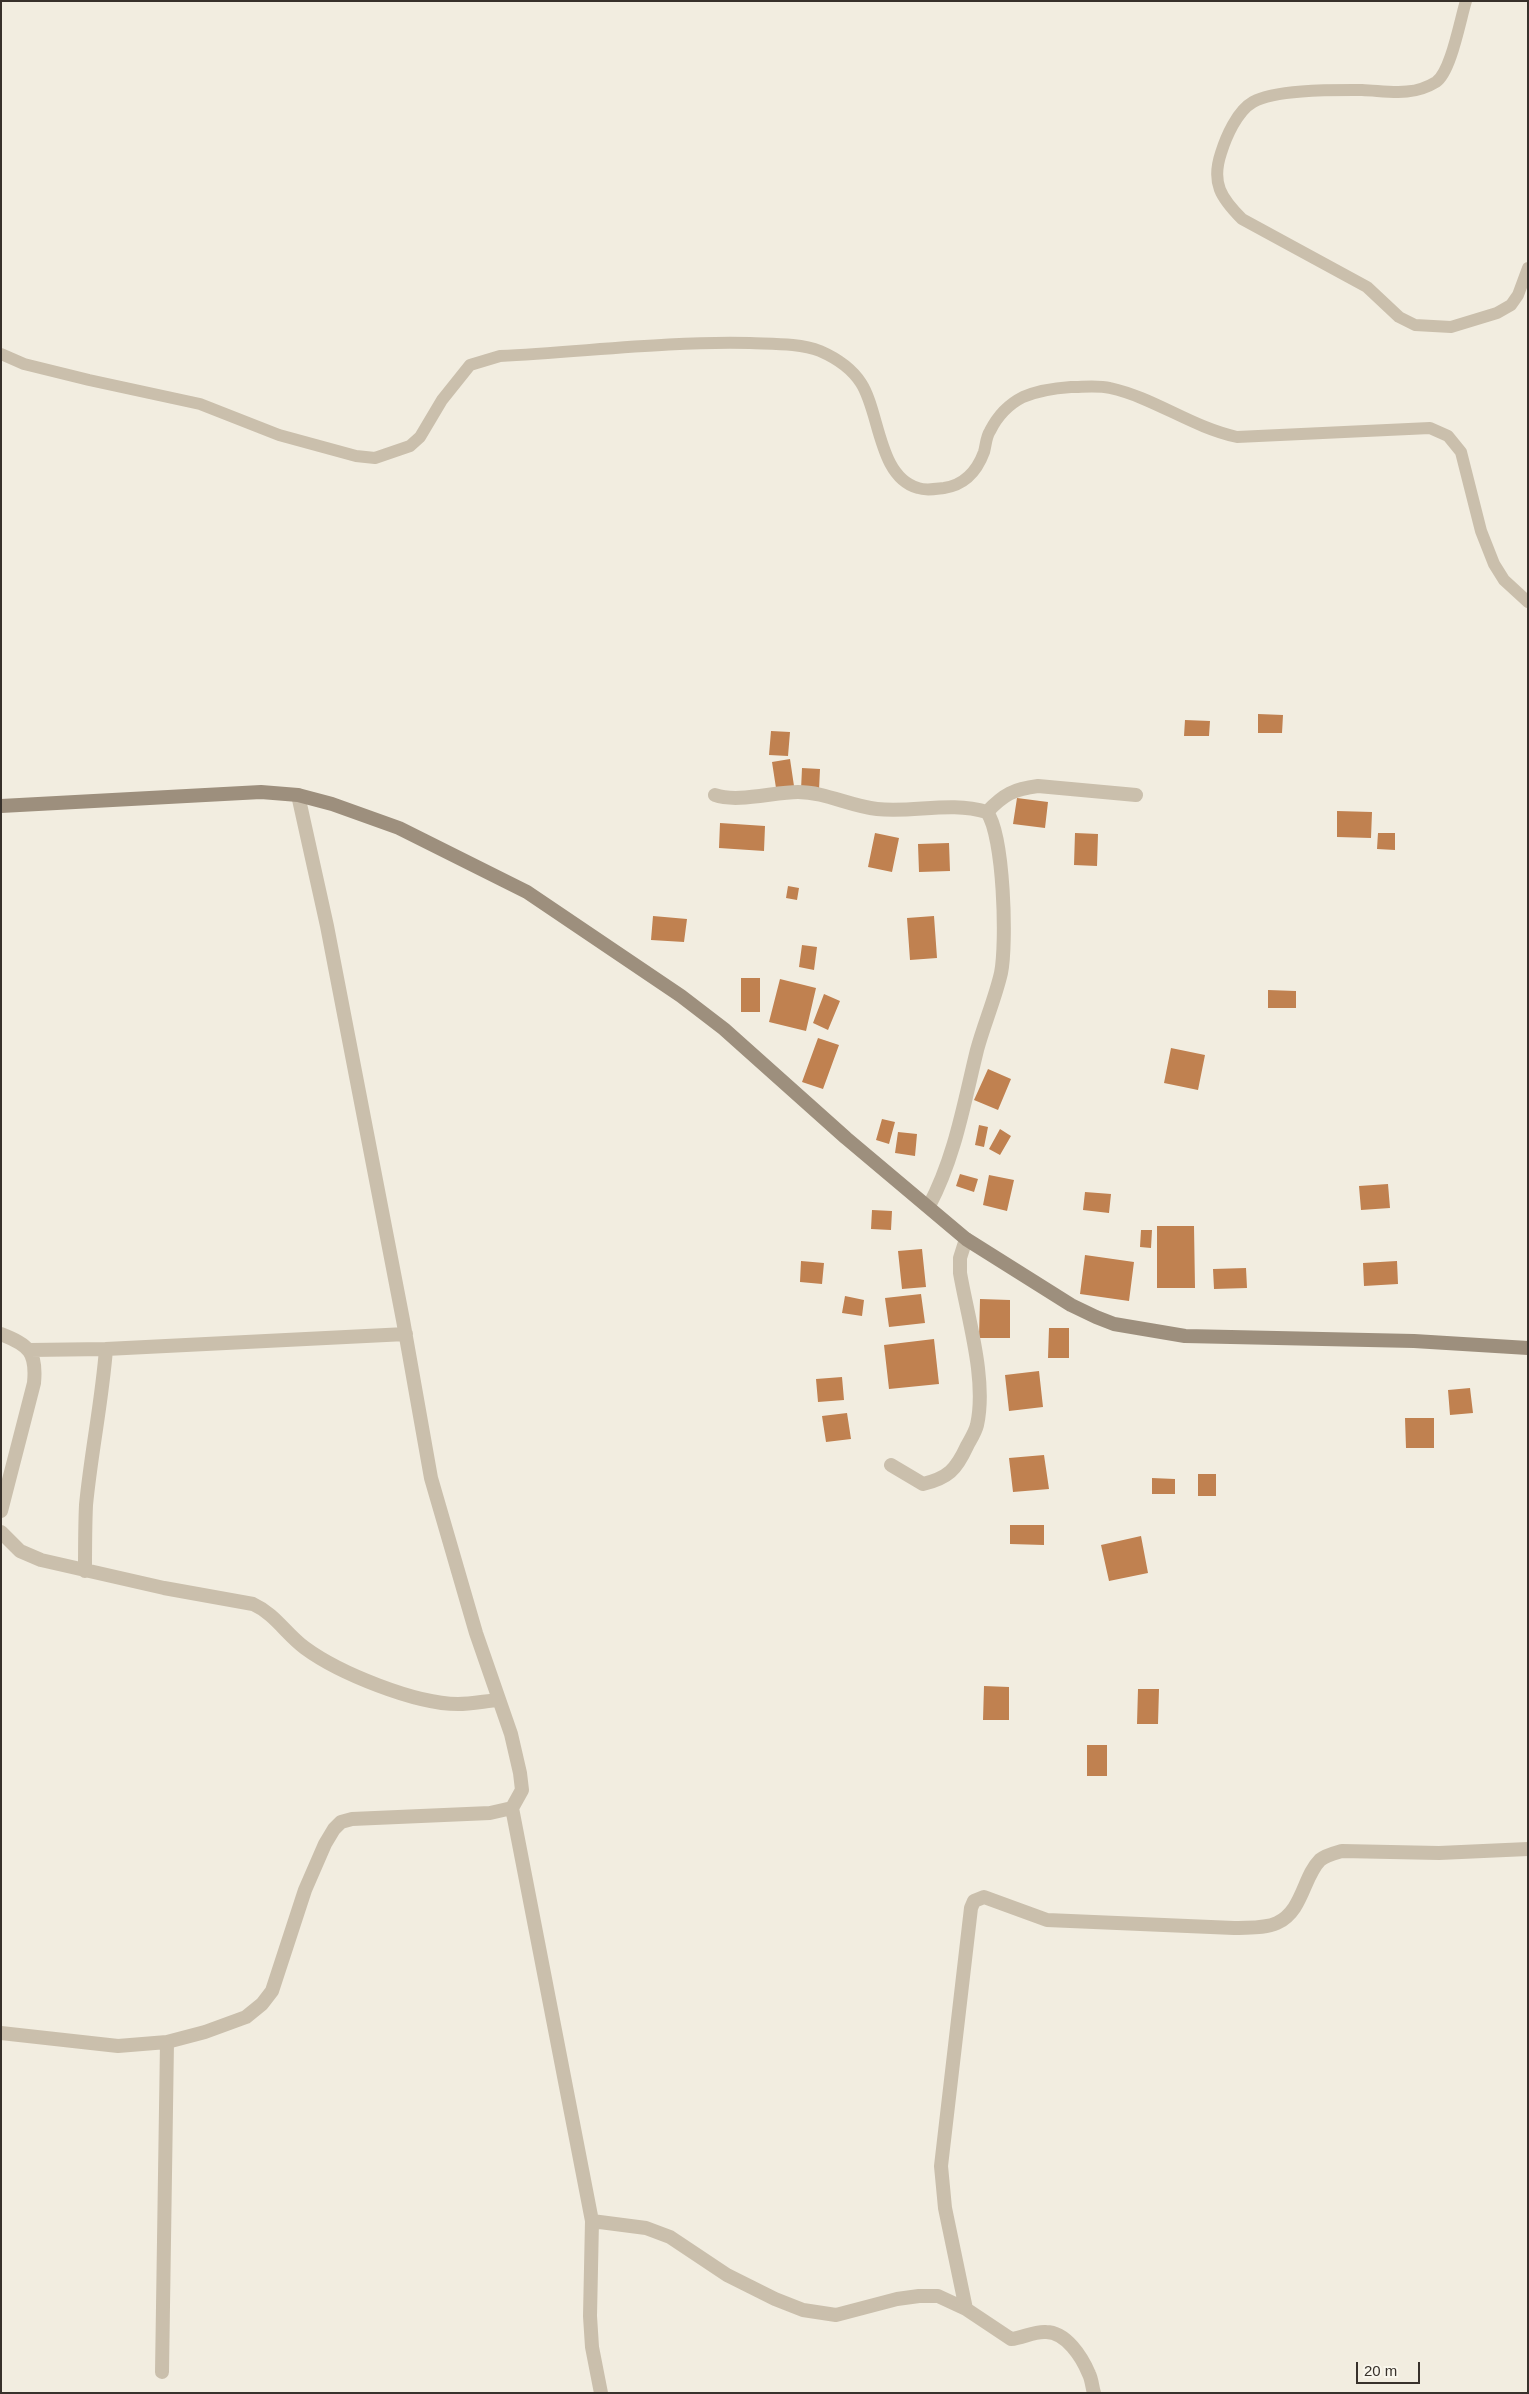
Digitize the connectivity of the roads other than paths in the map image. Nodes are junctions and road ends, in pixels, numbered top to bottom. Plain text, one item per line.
1 (1466, 1) edge
2 (1528, 268) edge
3 (1, 354) edge
4 (1528, 602) edge
5 (298, 795) junction
6 (715, 795) dead end
7 (1136, 795) dead end
8 (1, 806) edge
9 (987, 812) junction
10 (928, 1206) junction
11 (966, 1239) junction
12 (1, 1334) edge
13 (406, 1334) junction
14 (106, 1348) junction
15 (1528, 1348) edge
16 (30, 1350) junction
17 (891, 1466) dead end
18 (1, 1511) edge
19 (1, 1532) edge
20 (85, 1571) junction
21 (499, 1700) junction
22 (512, 1808) junction
23 (1528, 1849) edge
24 (1, 2033) edge
25 (167, 2042) junction
26 (592, 2221) junction
27 (966, 2309) junction
28 (162, 2372) dead end
29 (601, 2393) edge
30 (1094, 2393) edge

1 - 2 lane
3 - 4 lane
5 - 8 main road
5 - 10 main road
5 - 13 street
6 - 9 street
7 - 9 street
9 - 10 street
10 - 11 main road
11 - 15 main road
11 - 17 street
12 - 16 street
13 - 14 street
13 - 21 street
14 - 16 street
14 - 20 street
16 - 18 street
19 - 20 street
20 - 21 street
21 - 22 street
22 - 25 street
22 - 26 street
23 - 27 street
24 - 25 street
25 - 28 street
26 - 27 street
26 - 29 street
27 - 30 street

